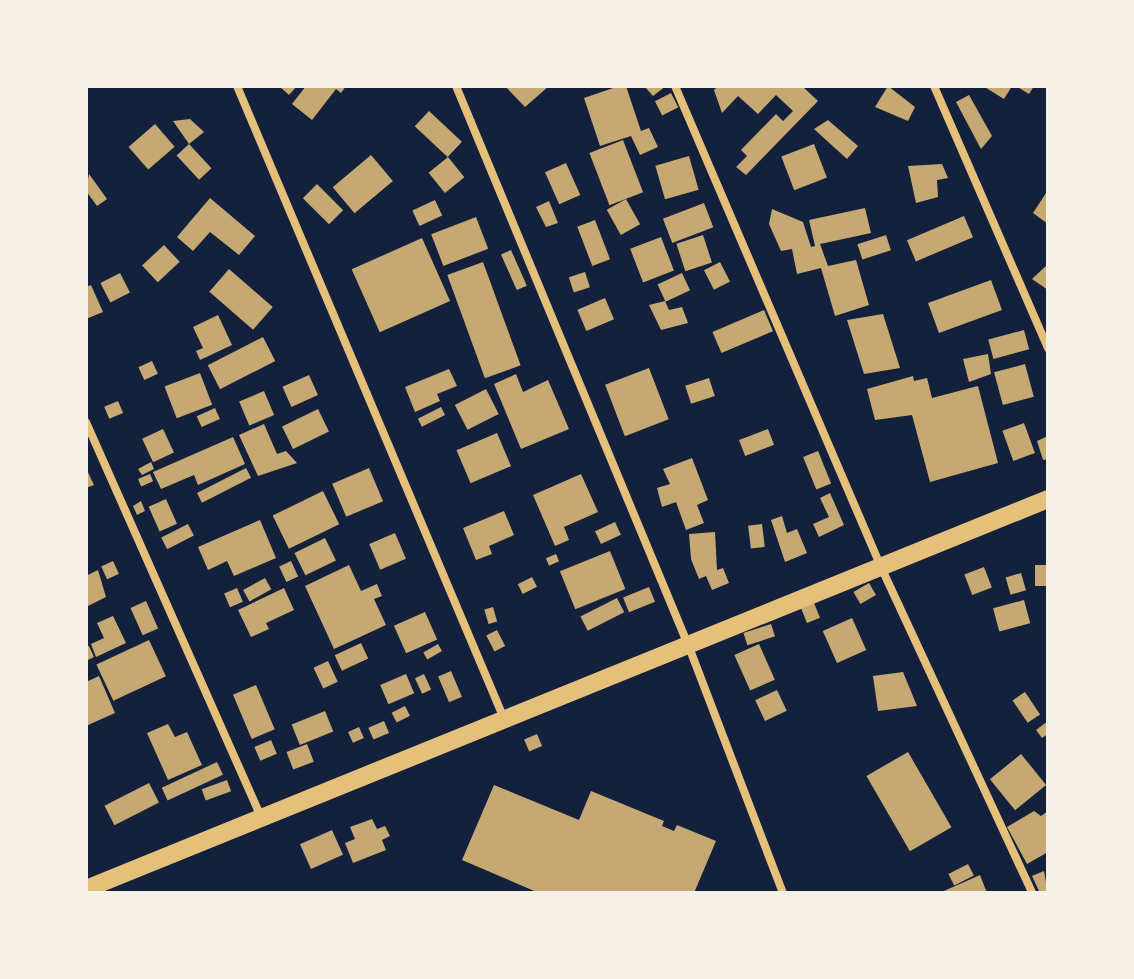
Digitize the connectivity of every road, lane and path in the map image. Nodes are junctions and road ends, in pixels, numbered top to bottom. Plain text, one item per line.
1 (237, 86) edge
2 (456, 86) edge
3 (675, 86) edge
4 (934, 86) edge
5 (1048, 348) edge
6 (86, 422) edge
7 (1048, 499) edge
8 (881, 567) junction
9 (689, 647) junction
10 (505, 722) junction
11 (261, 818) junction
12 (88, 889) edge
13 (783, 893) edge
14 (1032, 893) edge

1 - 10 street
2 - 9 street
3 - 8 street
4 - 5 street
6 - 11 street
7 - 8 main road
8 - 9 main road
8 - 14 street
9 - 10 main road
9 - 13 street
10 - 11 main road
11 - 12 main road

